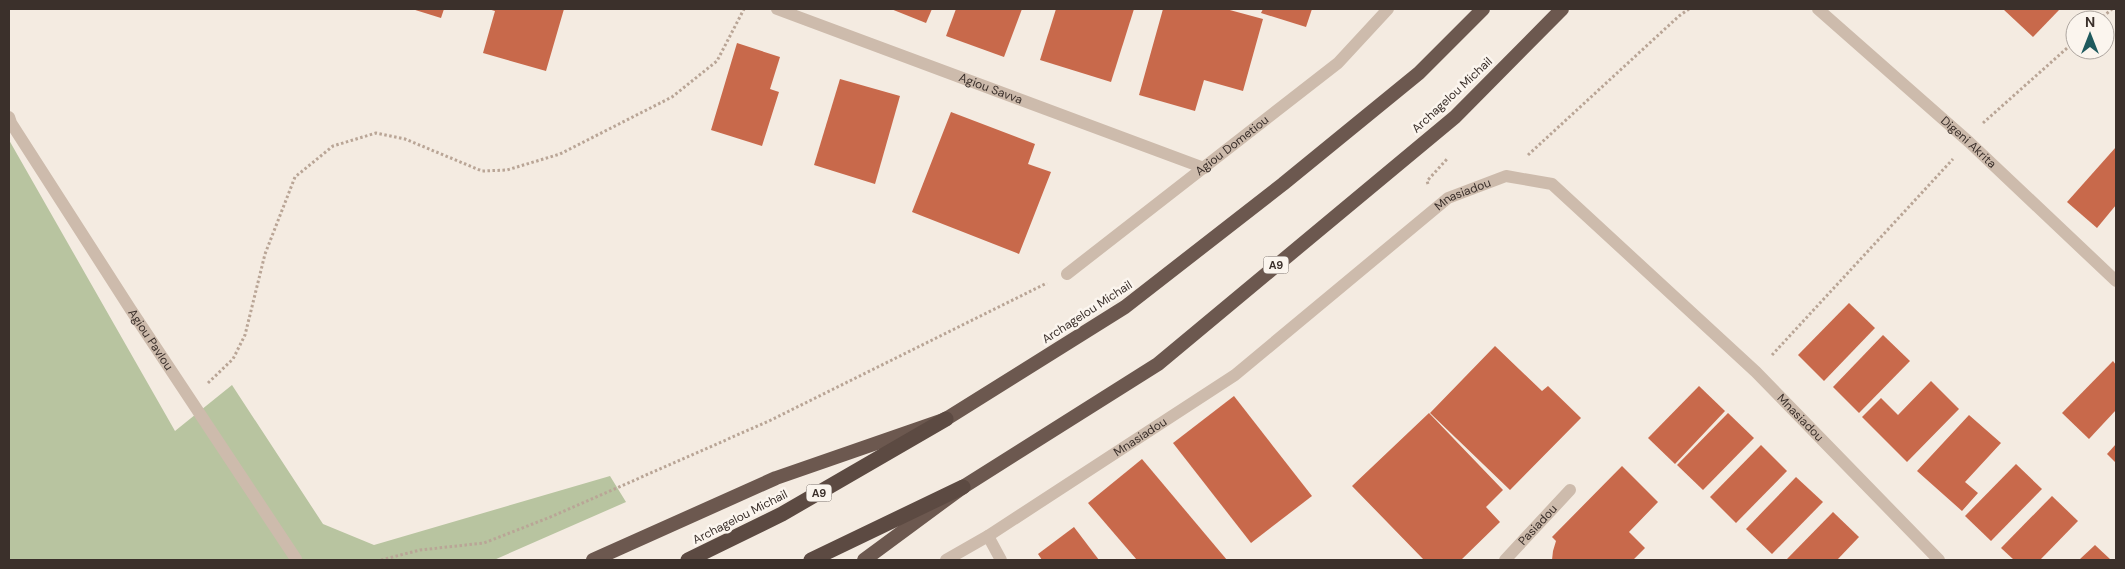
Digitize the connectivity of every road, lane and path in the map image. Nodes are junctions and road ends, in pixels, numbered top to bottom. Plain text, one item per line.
1 (744, 9) edge
2 (777, 9) edge
3 (1388, 9) edge
4 (1484, 9) edge
5 (1562, 9) edge
6 (1689, 9) edge
7 (1818, 9) edge
8 (2065, 50) edge
9 (9, 117) edge
10 (1967, 140) junction
11 (1449, 156) dead end
12 (1204, 168) junction
13 (1506, 176) junction
14 (1427, 181) dead end
15 (1066, 274) joint
16 (2116, 281) edge
17 (1756, 372) junction
18 (190, 401) junction
19 (946, 419) junction
20 (963, 487) junction
21 (1570, 490) dead end
22 (988, 536) junction
23 (296, 559) dead end
24 (381, 560) edge
25 (593, 560) edge
26 (688, 560) edge
27 (811, 560) edge
28 (864, 560) edge
29 (946, 560) edge
30 (1001, 560) edge
31 (1505, 560) edge
32 (1939, 560) edge

1 - 18 path
2 - 12 street, Agiou Savva
3 - 12 street, Agiou Dometiou
4 - 19 highway, Archagelou Michail / A9
5 - 20 highway, Archagelou Michail / A9
6 - 13 path
7 - 10 street, Digeni Akrita
8 - 10 path
9 - 18 street, Agiou Pavlou
10 - 16 street, Digeni Akrita
10 - 17 path
11 - 14 path
12 - 15 street, Agiou Dometiou
13 - 17 street, Mnasiadou
13 - 22 street, Mnasiadou
15 - 24 path
17 - 32 street, Mnasiadou
18 - 23 street, Agiou Pavlou
19 - 25 highway
19 - 26 highway, Archagelou Michail / A9
20 - 27 highway, Archagelou Michail / A9
20 - 28 highway
21 - 31 street, Pasiadou
22 - 29 street, Mnasiadou
22 - 30 street

